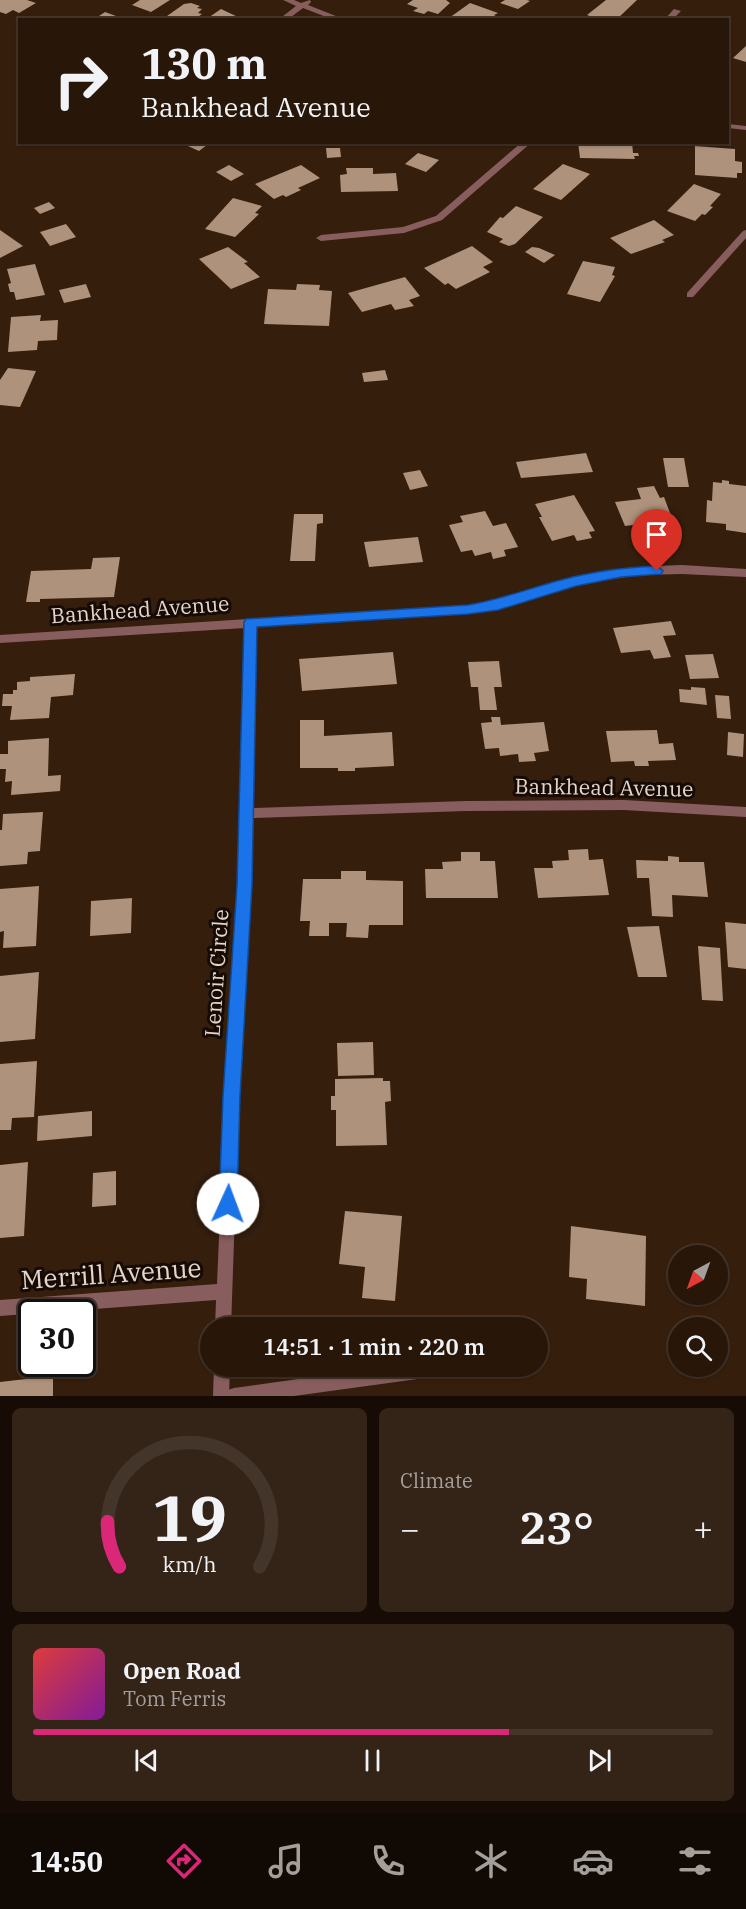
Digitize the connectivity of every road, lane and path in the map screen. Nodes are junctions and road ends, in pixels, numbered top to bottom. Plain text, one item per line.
1 (287, 0) edge
2 (310, 0) edge
3 (302, 5) junction
4 (677, 11) dead end
5 (284, 18) edge
6 (338, 18) edge
7 (670, 18) edge
8 (729, 126) edge
9 (746, 128) edge
10 (526, 144) edge
11 (746, 232) edge
12 (321, 238) dead end
13 (690, 295) dead end
14 (746, 573) edge
15 (251, 622) junction
16 (0, 639) edge
17 (746, 812) edge
18 (246, 813) junction
19 (225, 1291) junction
20 (0, 1308) edge
21 (224, 1317) edge
22 (222, 1377) edge
23 (373, 1377) edge
24 (221, 1396) edge
25 (234, 1396) edge

1 - 3 street
2 - 3 street
3 - 5 street
3 - 6 street
4 - 7 street
8 - 9 street
10 - 12 street
11 - 13 street
14 - 15 street, Bankhead Avenue
15 - 16 street, Bankhead Avenue
15 - 18 street, Lenoir Circle
17 - 18 street, Bankhead Avenue
18 - 19 street, Lenoir Circle
19 - 20 street, Merrill Avenue
19 - 21 street, Lenoir Circle
22 - 24 street
23 - 25 street

